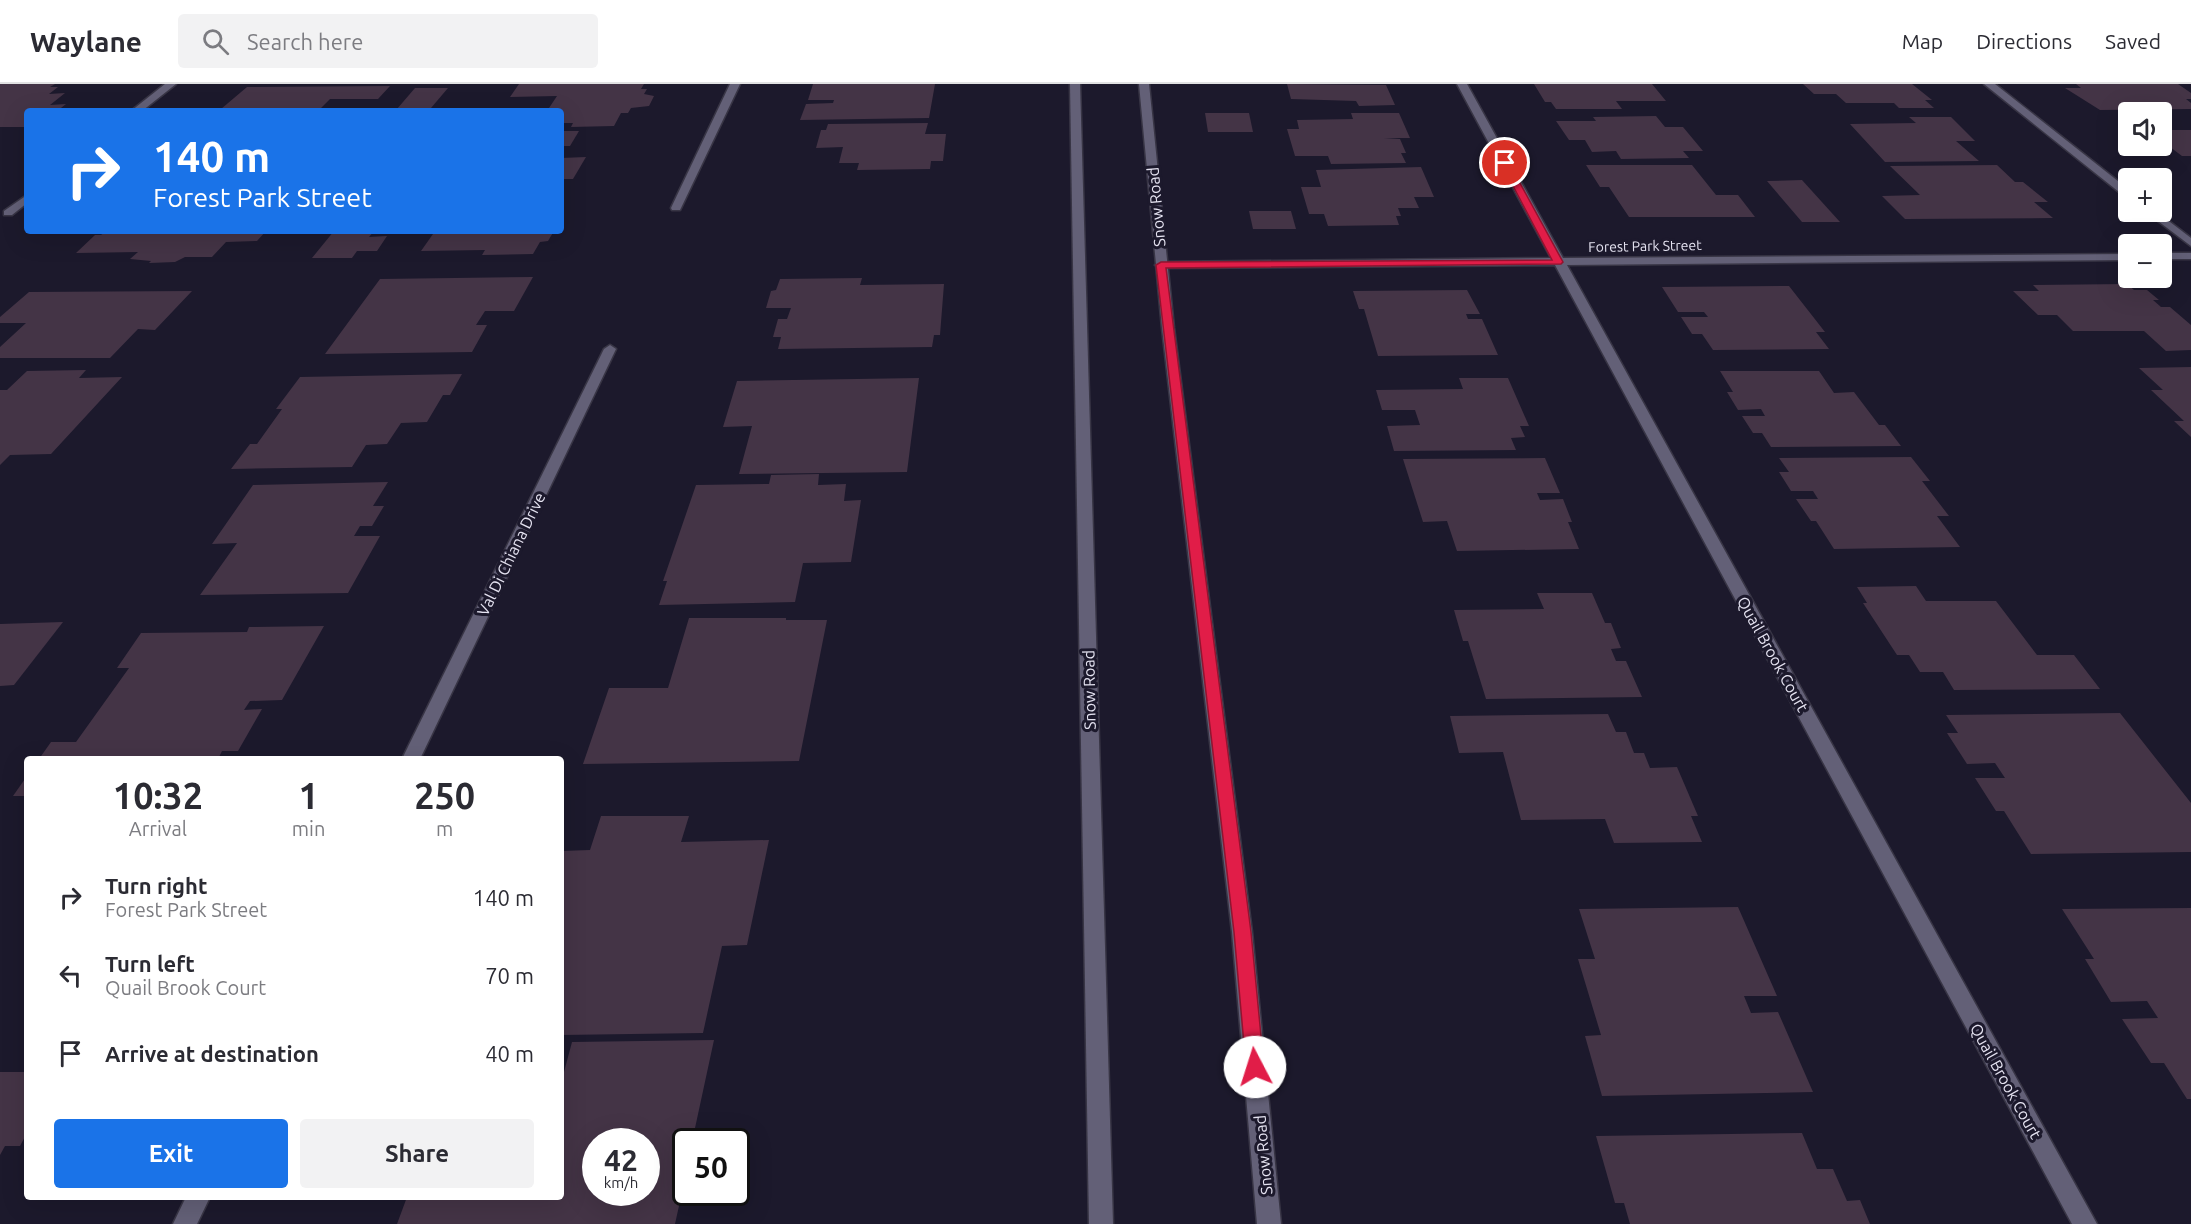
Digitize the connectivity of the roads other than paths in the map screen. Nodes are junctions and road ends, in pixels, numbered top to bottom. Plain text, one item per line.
1 (171, 84) edge
2 (735, 84) edge
3 (1075, 84) edge
4 (1144, 84) edge
5 (1462, 84) edge
6 (1989, 84) edge
7 (140, 108) edge
8 (2118, 186) edge
9 (24, 200) edge
10 (676, 208) dead end
11 (8, 213) dead end
12 (2164, 222) edge
13 (2191, 243) edge
14 (2172, 256) edge
15 (2191, 256) edge
16 (2118, 257) edge
17 (1558, 262) junction
18 (1161, 265) junction
19 (610, 349) dead end
20 (412, 756) edge
21 (197, 1200) edge
22 (185, 1224) edge
23 (1101, 1224) edge
24 (1269, 1224) edge
25 (2085, 1224) edge

1 - 7 street
2 - 10 street
3 - 23 street, Snow Road
4 - 18 street, Snow Road
5 - 17 street, Quail Brook Court
6 - 8 street
9 - 11 street
12 - 13 street
14 - 15 street
16 - 17 street, Forest Park Street
17 - 18 street, Forest Park Street
17 - 25 street, Quail Brook Court
18 - 24 street, Snow Road
19 - 20 street, Val Di Chiana Drive
21 - 22 street

